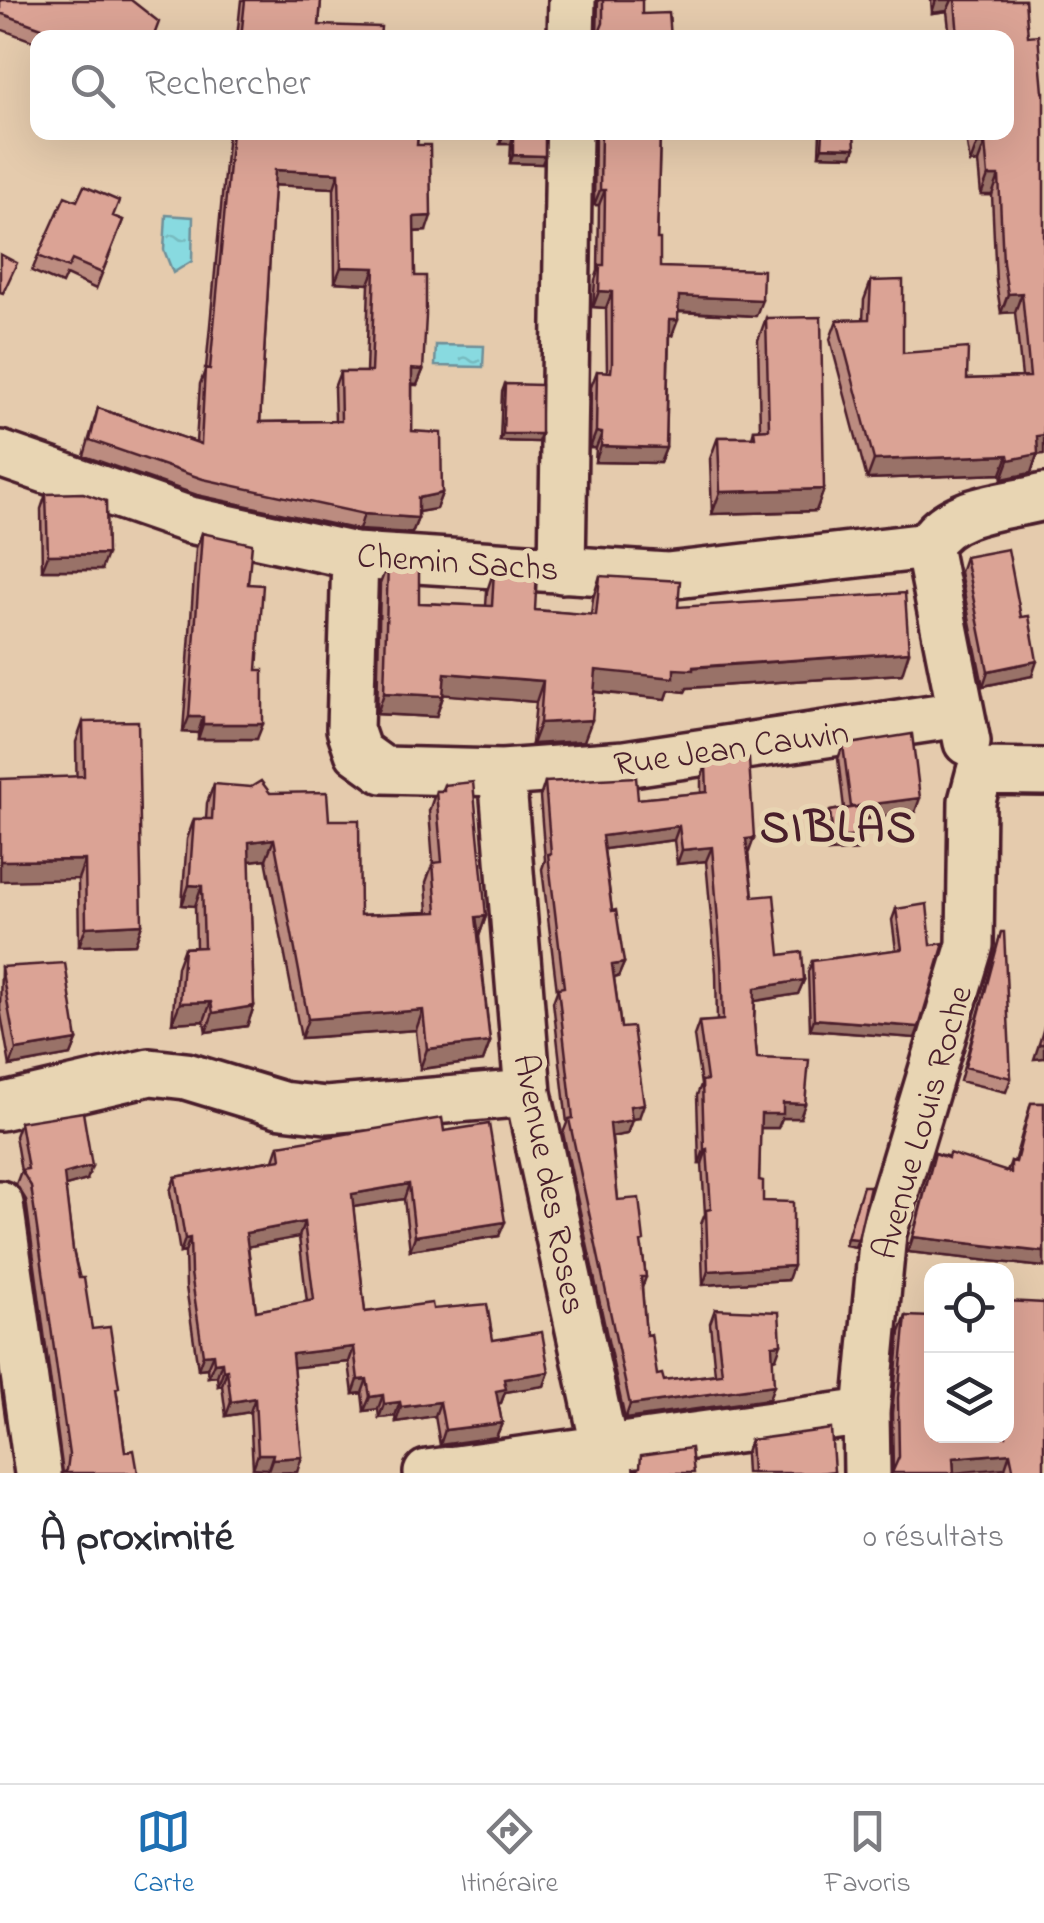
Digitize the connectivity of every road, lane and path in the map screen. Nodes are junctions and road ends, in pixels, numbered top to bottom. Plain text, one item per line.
1 (572, 0) edge
2 (571, 30) edge
3 (570, 140) edge
4 (0, 454) edge
5 (1044, 497) edge
6 (928, 546) junction
7 (355, 556) junction
8 (562, 570) junction
9 (960, 714) junction
10 (980, 772) junction
11 (1044, 772) edge
12 (502, 773) junction
13 (528, 1094) junction
14 (0, 1106) edge
15 (0, 1204) edge
16 (866, 1412) junction
17 (607, 1461) edge
18 (38, 1473) edge
19 (427, 1473) edge
20 (867, 1473) edge

1 - 2 street
3 - 8 street
4 - 7 street, Chemin Sachs
5 - 6 street
6 - 8 street, Chemin Sachs
6 - 9 street
7 - 8 street, Chemin Sachs
7 - 12 street, Rue Jean Cauvin
9 - 10 street
9 - 12 street, Rue Jean Cauvin
10 - 11 street
10 - 16 street, Avenue Louis Roche
12 - 13 street, Avenue des Roses
13 - 14 street
13 - 17 street, Avenue des Roses
15 - 18 street
16 - 17 street
16 - 20 street, Avenue Louis Roche
17 - 19 street

